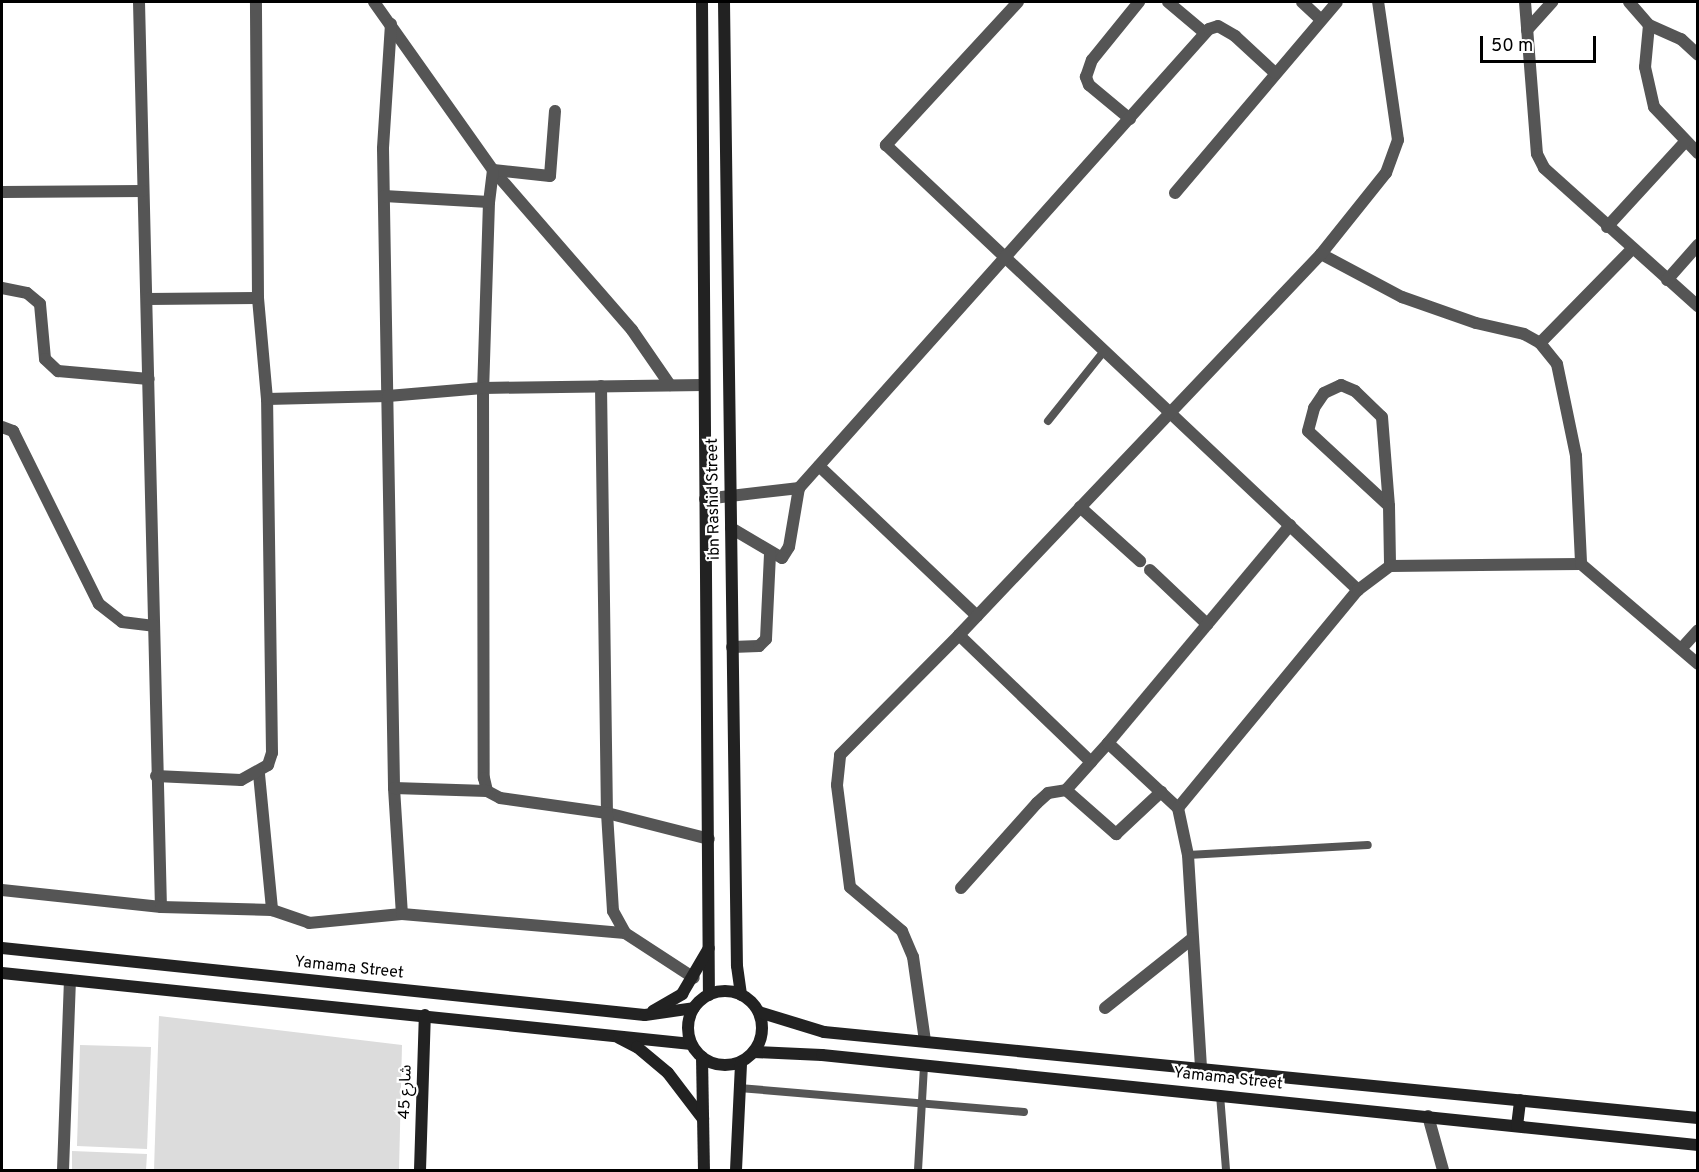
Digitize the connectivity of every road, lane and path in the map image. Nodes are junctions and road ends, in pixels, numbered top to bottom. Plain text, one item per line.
1 (139, 2) edge
2 (255, 2) edge
3 (374, 2) edge
4 (702, 2) edge
5 (724, 2) edge
6 (1018, 2) edge
7 (1139, 2) edge
8 (1168, 2) edge
9 (1302, 2) edge
10 (1336, 2) edge
11 (1378, 2) edge
12 (1525, 2) edge
13 (1551, 2) edge
14 (1629, 2) edge
15 (1320, 19) junction
16 (391, 24) junction
17 (1649, 26) junction
18 (1527, 30) junction
19 (1205, 33) junction
20 (1698, 54) edge
21 (1275, 73) junction
22 (555, 111) dead end
23 (1130, 119) junction
24 (1685, 142) junction
25 (1697, 152) edge
26 (493, 170) junction
27 (143, 191) junction
28 (2, 192) edge
29 (1175, 193) dead end
30 (384, 196) junction
31 (489, 202) junction
32 (1607, 227) junction
33 (1698, 244) edge
34 (1632, 249) junction
35 (1321, 254) junction
36 (1005, 260) junction
37 (1667, 280) junction
38 (2, 288) edge
39 (258, 298) junction
40 (147, 299) junction
41 (1698, 306) edge
42 (1540, 343) junction
43 (1104, 351) junction
44 (149, 379) junction
45 (703, 385) junction
46 (601, 386) junction
47 (670, 386) junction
48 (483, 388) junction
49 (388, 396) junction
50 (267, 399) junction
51 (1170, 412) junction
52 (1048, 421) dead end
53 (2, 427) edge
54 (819, 466) junction
55 (799, 488) junction
56 (730, 498) junction
57 (705, 499) junction
58 (1389, 506) junction
59 (1080, 507) junction
60 (1290, 525) junction
61 (731, 528) junction
62 (770, 553) junction
63 (1140, 561) dead end
64 (1581, 564) junction
65 (1390, 566) junction
66 (1150, 570) dead end
67 (1358, 590) junction
68 (977, 616) junction
69 (1207, 624) junction
70 (154, 626) junction
71 (1698, 630) edge
72 (959, 635) junction
73 (732, 647) junction
74 (1681, 650) junction
75 (1698, 664) edge
76 (1108, 744) junction
77 (1091, 762) junction
78 (259, 774) junction
79 (156, 776) junction
80 (394, 788) junction
81 (1066, 789) junction
82 (487, 791) junction
83 (1161, 792) junction
84 (1178, 808) junction
85 (607, 813) junction
86 (709, 839) junction
87 (1368, 845) dead end
88 (1188, 855) junction
89 (961, 888) dead end
90 (2, 890) edge
91 (161, 907) junction
92 (272, 910) junction
93 (402, 914) junction
94 (625, 933) junction
95 (1193, 938) junction
96 (711, 944) junction
97 (2, 948) edge
98 (2, 973) edge
99 (694, 978) junction
100 (70, 980) junction
101 (709, 995) junction
102 (741, 995) junction
103 (694, 1008) junction
104 (1105, 1008) dead end
105 (759, 1012) junction
106 (425, 1015) junction
107 (645, 1015) junction
108 (604, 1033) junction
109 (925, 1041) junction
110 (691, 1044) junction
111 (754, 1052) junction
112 (702, 1058) junction
113 (741, 1062) junction
114 (924, 1066) junction
115 (1201, 1067) junction
116 (739, 1088) junction
117 (1220, 1095) junction
118 (1520, 1100) junction
119 (924, 1104) junction
120 (1024, 1112) dead end
121 (1428, 1116) junction
122 (703, 1119) junction
123 (1698, 1119) edge
124 (1517, 1126) junction
125 (1698, 1145) edge
126 (63, 1170) edge
127 (420, 1170) edge
128 (704, 1170) edge
129 (736, 1170) edge
130 (918, 1170) edge
131 (1226, 1170) edge
132 (1443, 1170) edge

1 - 27 street
2 - 39 street
3 - 16 street
4 - 45 main road, ibn Rashid Street
5 - 56 main road, ibn Rashid Street
6 - 36 street
7 - 23 street
8 - 19 street
9 - 15 street
10 - 15 street
11 - 35 street
12 - 18 street
13 - 18 street
14 - 17 street
15 - 21 street
16 - 26 street
16 - 30 street
17 - 20 street
17 - 24 street
18 - 32 street
19 - 21 street
19 - 23 street
21 - 29 street
22 - 26 street
23 - 36 street
24 - 25 street
24 - 32 street
26 - 31 street
26 - 47 street
27 - 28 street
27 - 40 street
30 - 31 street
30 - 49 street
31 - 48 street
32 - 34 street
33 - 37 street
34 - 37 street
34 - 42 street
35 - 42 street
35 - 51 street
36 - 43 street
36 - 54 street
37 - 41 street
38 - 44 street
39 - 40 street
39 - 50 street
40 - 44 street
42 - 64 street
43 - 51 street
43 - 52 lane
44 - 70 street
45 - 47 street
45 - 57 main road, ibn Rashid Street
46 - 47 street
46 - 48 street
46 - 85 street
48 - 49 street
48 - 82 street
49 - 50 street
49 - 80 street
50 - 78 street
51 - 59 street
51 - 60 street
53 - 70 street
54 - 55 street
54 - 68 street
55 - 56 street
55 - 62 street
56 - 57 street
56 - 61 main road, ibn Rashid Street
57 - 86 main road, ibn Rashid Street
58 - 58 street
58 - 65 street
59 - 63 street
59 - 68 street
60 - 67 street
60 - 69 street
61 - 62 street
61 - 73 main road, ibn Rashid Street
62 - 73 street
64 - 65 street
64 - 74 street
65 - 67 street
66 - 69 street
67 - 84 street
68 - 72 street
69 - 76 street
70 - 79 street
71 - 74 street
72 - 77 street
72 - 109 street
73 - 102 main road, ibn Rashid Street
74 - 75 street
76 - 77 street
76 - 83 street
77 - 81 street
78 - 79 street
78 - 92 street
79 - 91 street
80 - 82 street
80 - 93 street
81 - 83 street
81 - 89 street
82 - 85 street
83 - 84 street
84 - 88 street
85 - 86 street
85 - 94 street
86 - 96 main road, ibn Rashid Street
87 - 88 lane
88 - 95 street
90 - 91 street
91 - 92 street
92 - 93 street
93 - 94 street
94 - 99 street
95 - 104 street
95 - 115 street
96 - 99 main road
96 - 101 main road, ibn Rashid Street
97 - 107 main road, Yamama Street
98 - 100 main road
99 - 107 main road
100 - 106 main road
100 - 126 street
101 - 102 main road
101 - 103 main road
102 - 105 main road
103 - 107 main road, Yamama Street
103 - 110 main road
105 - 109 main road, Yamama Street
105 - 111 main road
106 - 108 main road
106 - 127 main road, شارع 45
108 - 110 main road
108 - 122 main road
109 - 115 main road, Yamama Street
110 - 112 main road
111 - 113 main road
111 - 114 main road, Yamama Street
112 - 113 main road
112 - 122 main road
113 - 116 main road
114 - 117 main road, Yamama Street
114 - 119 lane
115 - 118 main road, Yamama Street
116 - 119 lane
116 - 129 main road
117 - 121 main road, Yamama Street
117 - 131 lane
118 - 123 main road, Yamama Street
118 - 124 main road
119 - 120 lane
119 - 130 lane
121 - 124 main road, Yamama Street
121 - 132 street
122 - 128 main road
124 - 125 main road, Yamama Street

